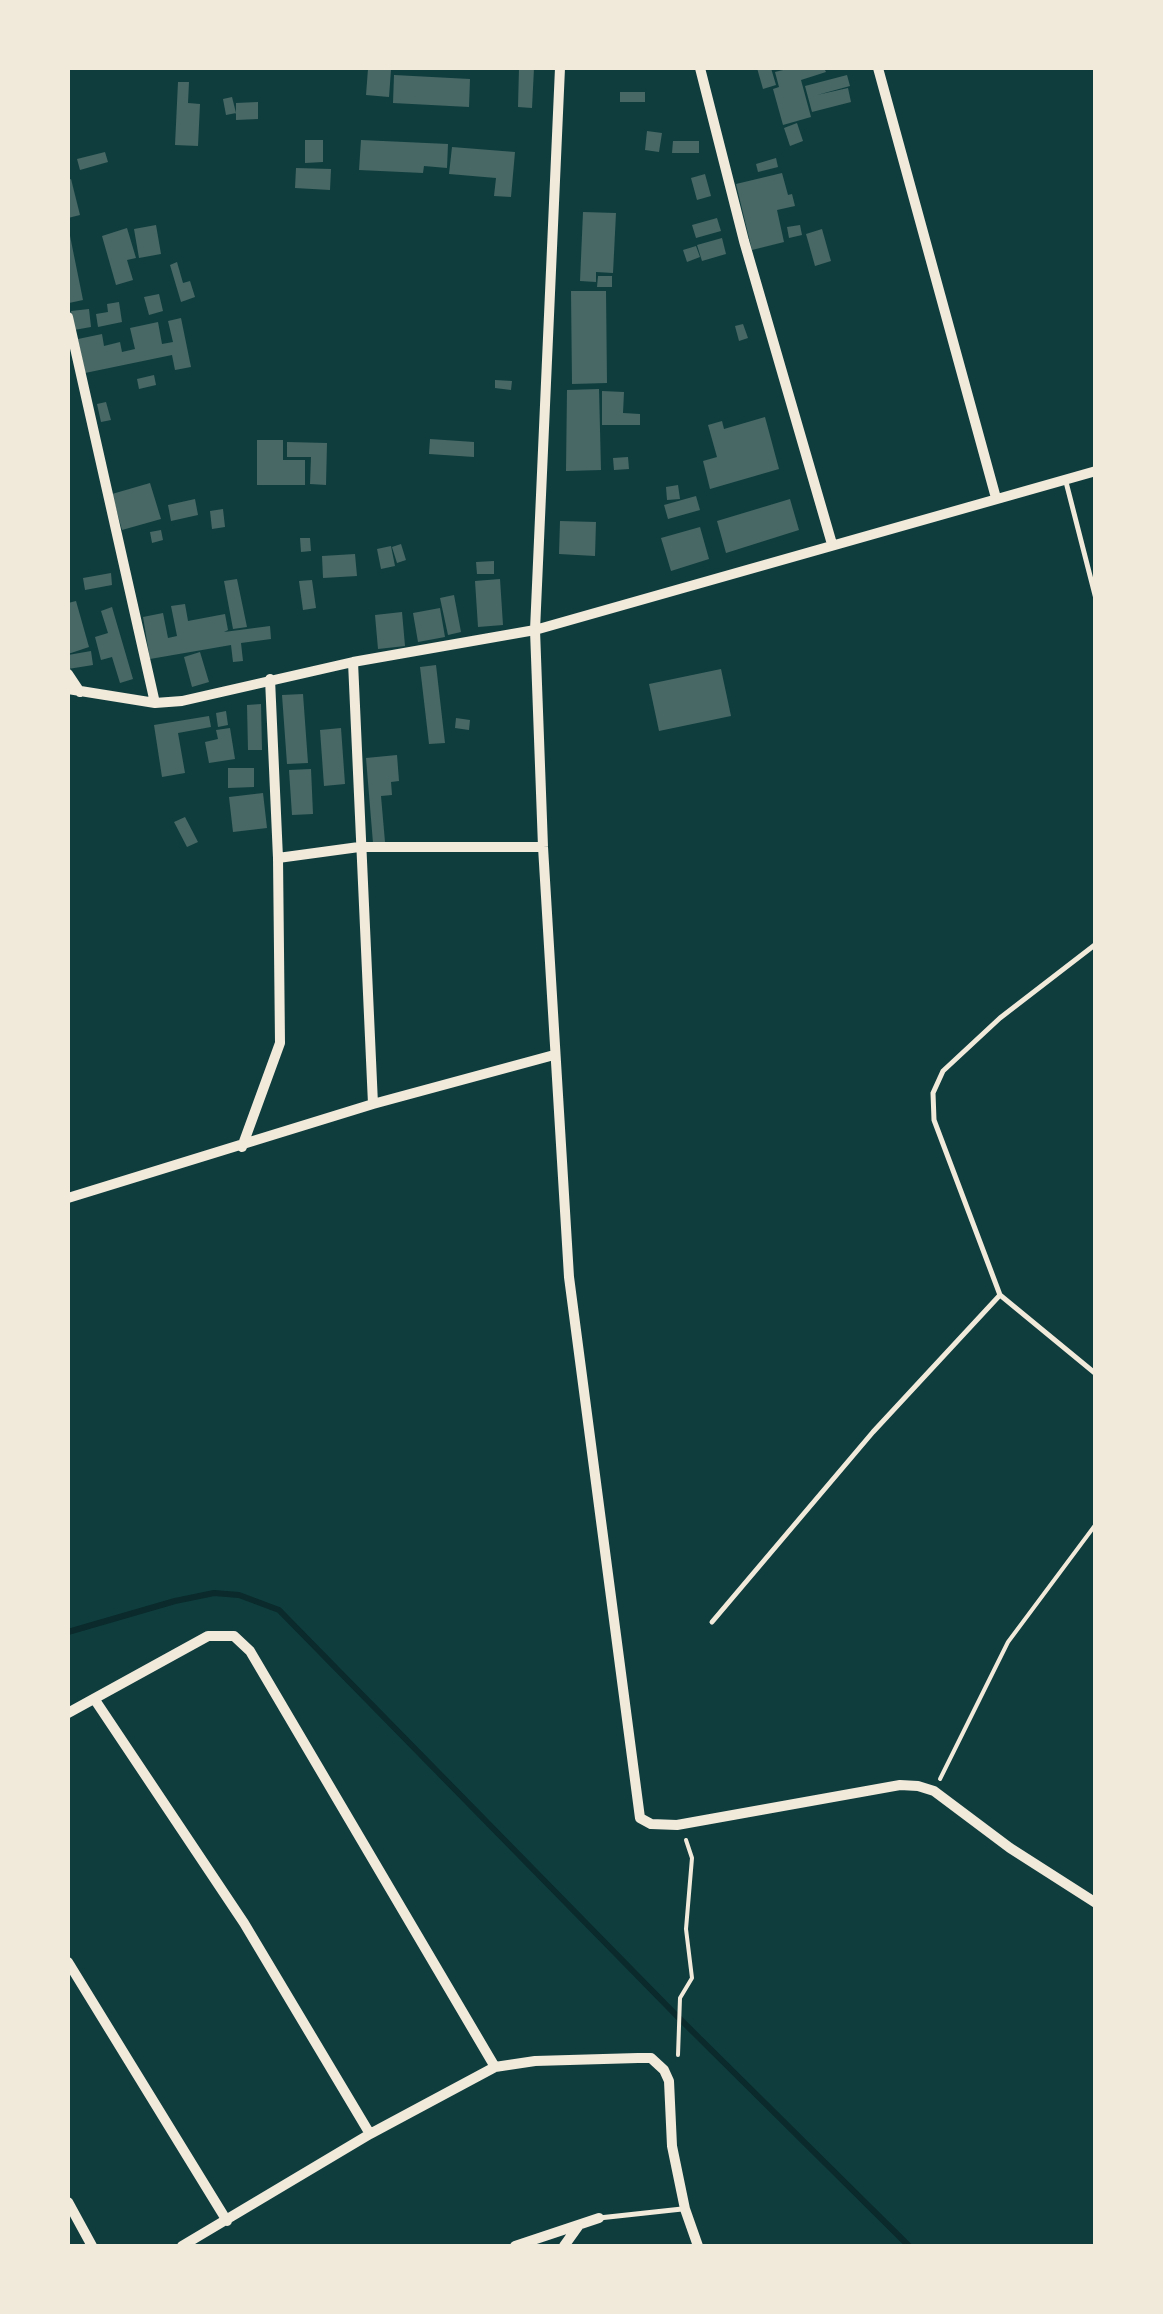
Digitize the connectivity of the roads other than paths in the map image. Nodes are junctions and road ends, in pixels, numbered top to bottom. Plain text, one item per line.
1 (560, 68) edge
2 (700, 68) edge
3 (878, 68) edge
4 (68, 316) edge
5 (1096, 471) edge
6 (1065, 479) junction
7 (996, 498) junction
8 (832, 544) junction
9 (1096, 600) edge
10 (535, 630) junction
11 (353, 662) junction
12 (68, 674) edge
13 (270, 679) junction
14 (74, 691) edge
15 (155, 703) junction
16 (359, 847) junction
17 (543, 847) junction
18 (278, 858) junction
19 (1096, 944) edge
20 (554, 1054) junction
21 (374, 1104) junction
22 (242, 1147) junction
23 (68, 1198) edge
24 (1000, 1294) junction
25 (1096, 1374) edge
26 (712, 1622) dead end
27 (95, 1700) junction
28 (68, 1713) edge
29 (1096, 1903) edge
30 (68, 1962) edge
31 (496, 2066) junction
32 (370, 2134) junction
33 (68, 2202) edge
34 (686, 2209) junction
35 (599, 2218) joint
36 (227, 2221) junction
37 (580, 2224) junction
38 (92, 2246) edge
39 (182, 2246) edge
40 (515, 2246) edge
41 (564, 2246) edge
42 (698, 2246) edge

1 - 10 street
2 - 8 street
3 - 7 street
4 - 15 street
5 - 6 street
6 - 7 street
6 - 9 lane
7 - 8 street
8 - 10 street
10 - 11 street
10 - 17 street
11 - 13 street
11 - 16 street
12 - 14 street
13 - 15 street
13 - 18 street
14 - 15 street
16 - 17 street
16 - 18 street
16 - 21 street
17 - 20 street
18 - 22 street
19 - 24 lane
20 - 21 street
20 - 29 street
21 - 22 street
22 - 23 street
24 - 25 lane
24 - 26 lane
27 - 28 street
27 - 31 street
27 - 32 street
30 - 36 street
31 - 32 street
31 - 34 street
32 - 36 street
33 - 38 street
34 - 35 lane
34 - 42 street
35 - 37 street
36 - 39 street
37 - 40 street
37 - 41 street

